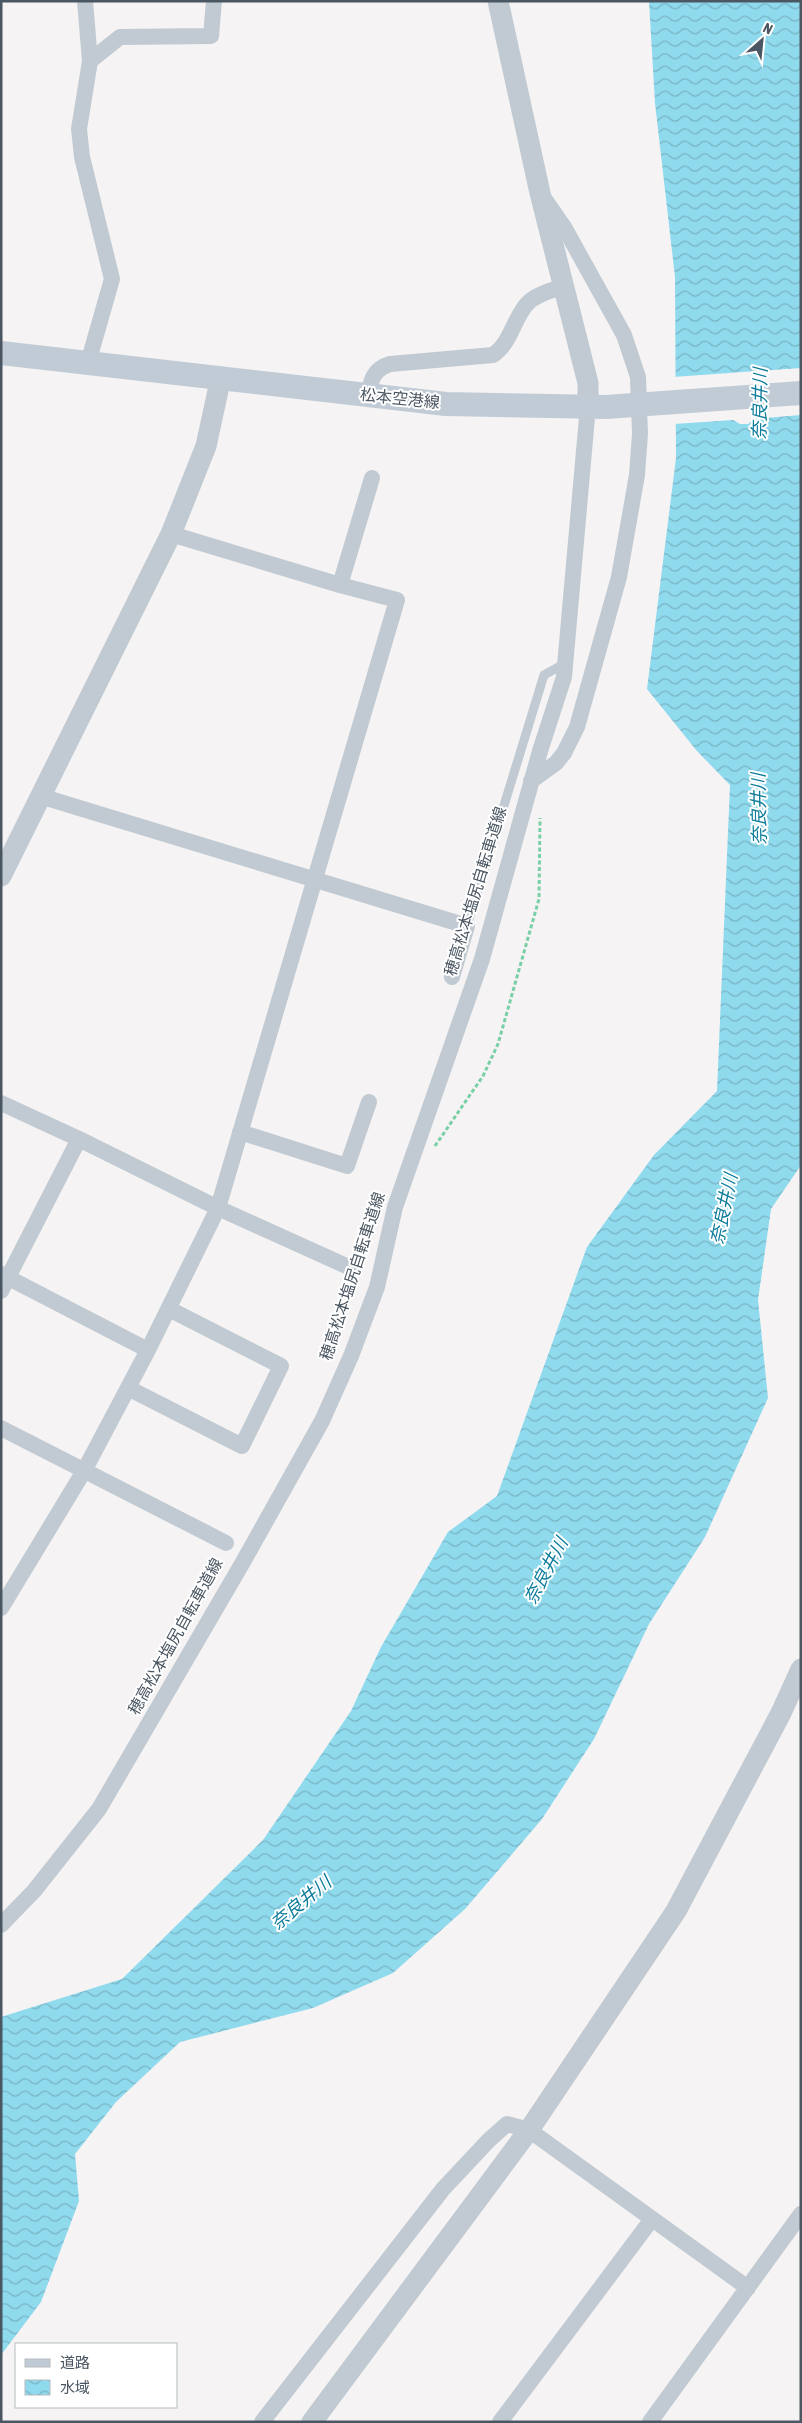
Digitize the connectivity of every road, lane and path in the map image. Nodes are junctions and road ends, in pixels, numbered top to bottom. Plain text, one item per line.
1 (85, 1) edge
2 (214, 1) edge
3 (498, 1) edge
4 (90, 61) junction
5 (540, 193) junction
6 (565, 286) junction
7 (1, 353) edge
8 (88, 363) junction
9 (221, 377) junction
10 (801, 393) edge
11 (368, 395) junction
12 (597, 407) junction
13 (372, 478) dead end
14 (171, 534) junction
15 (340, 585) junction
16 (564, 664) junction
17 (531, 781) junction
18 (40, 796) junction
19 (540, 811) dead end
20 (1, 876) edge
21 (316, 880) junction
22 (467, 926) junction
23 (452, 977) dead end
24 (369, 1102) dead end
25 (1, 1103) edge
26 (240, 1132) junction
27 (79, 1139) junction
28 (434, 1148) dead end
29 (218, 1208) junction
30 (353, 1269) dead end
31 (4, 1281) edge
32 (169, 1308) junction
33 (148, 1350) junction
34 (128, 1388) junction
35 (1, 1428) edge
36 (84, 1471) junction
37 (226, 1543) dead end
38 (1, 1608) edge
39 (801, 1669) edge
40 (795, 1697) edge
41 (1, 1925) edge
42 (529, 2130) junction
43 (801, 2214) edge
44 (652, 2219) junction
45 (748, 2288) junction
46 (262, 2422) edge
47 (312, 2422) edge
48 (500, 2422) edge
49 (650, 2422) edge

1 - 4 street
2 - 4 street
3 - 5 street
4 - 8 street
5 - 6 street
5 - 17 street
6 - 11 street
6 - 12 street
7 - 8 main road, 松本空港線
8 - 9 main road, 松本空港線
9 - 11 main road, 松本空港線
9 - 14 street
10 - 12 main road, 松本空港線, bridge
11 - 12 main road, 松本空港線
12 - 16 street
13 - 15 street
14 - 15 street
14 - 18 street
15 - 21 street
16 - 17 street
16 - 22 lane
17 - 41 street
18 - 20 street
18 - 21 street
19 - 28 path
21 - 22 street
21 - 26 street
22 - 23 street
24 - 26 street
25 - 27 street
26 - 29 street
27 - 29 street
27 - 31 street
29 - 30 street
29 - 32 street
31 - 33 street
32 - 33 street
32 - 34 street
33 - 34 street
34 - 36 street
35 - 36 street
36 - 37 street
36 - 38 street
39 - 40 street
40 - 42 street
42 - 44 street
42 - 46 street
42 - 47 street
43 - 45 street
44 - 45 street
44 - 48 street
45 - 49 street

